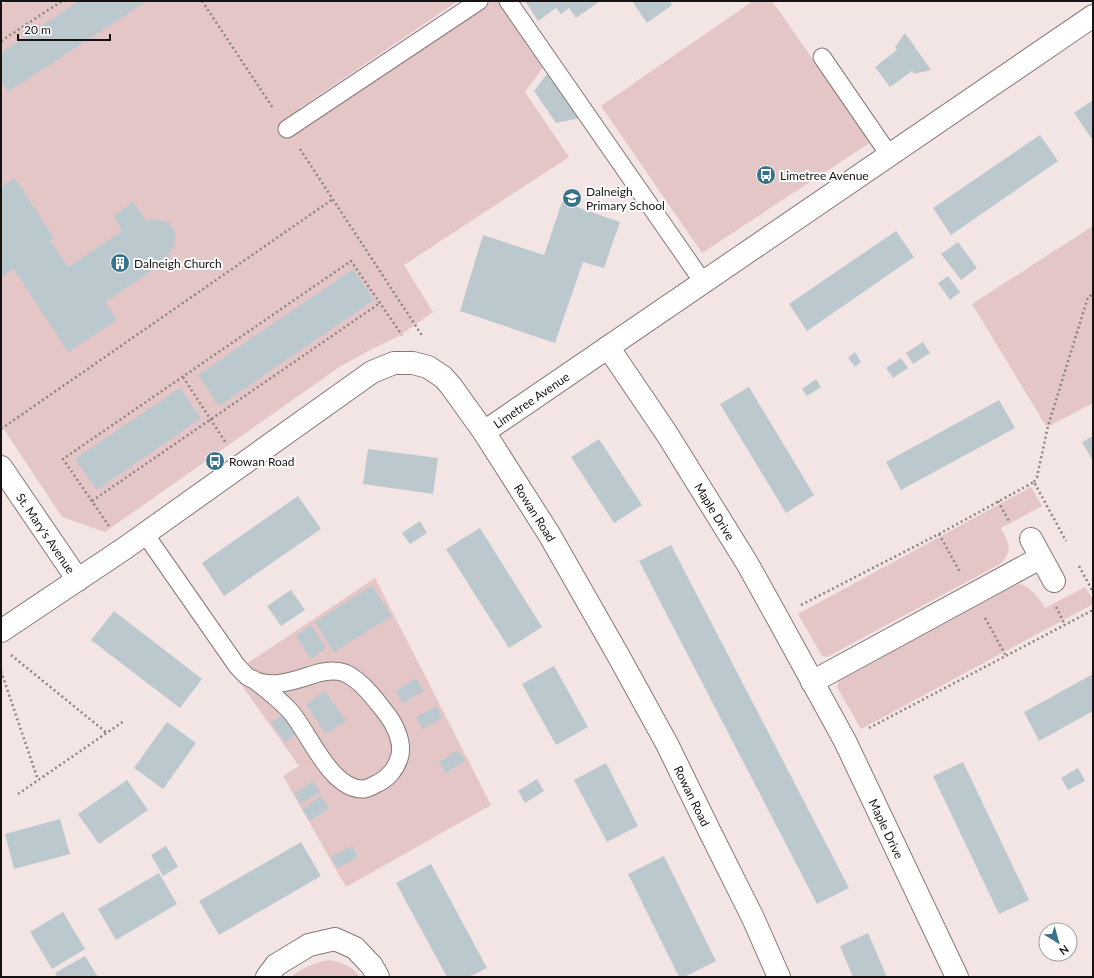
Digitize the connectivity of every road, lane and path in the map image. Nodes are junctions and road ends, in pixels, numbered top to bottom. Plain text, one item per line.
1 (62, 1) edge
2 (202, 1) edge
3 (479, 1) edge
4 (508, 1) edge
5 (1093, 16) edge
6 (1, 41) edge
7 (822, 57) dead end
8 (287, 129) junction
9 (890, 156) junction
10 (333, 199) junction
11 (703, 282) junction
12 (1093, 294) edge
13 (380, 303) junction
14 (405, 339) dead end
15 (418, 340) dead end
16 (608, 347) junction
17 (183, 377) junction
18 (211, 418) junction
19 (1, 429) edge
20 (484, 432) junction
21 (240, 466) junction
22 (1, 467) edge
23 (1034, 482) junction
24 (92, 501) junction
25 (998, 501) junction
26 (1010, 523) dead end
27 (145, 534) junction
28 (939, 534) junction
29 (1067, 544) dead end
30 (125, 548) junction
31 (1078, 564) dead end
32 (963, 577) dead end
33 (78, 580) junction
34 (1054, 581) dead end
35 (1093, 592) edge
36 (1054, 604) dead end
37 (1093, 610) edge
38 (777, 618) junction
39 (985, 618) dead end
40 (1065, 625) junction
41 (1, 631) edge
42 (7, 653) dead end
43 (1006, 656) junction
44 (1, 671) edge
45 (254, 679) junction
46 (812, 682) junction
47 (124, 721) dead end
48 (107, 733) junction
49 (845, 741) junction
50 (38, 780) junction
51 (18, 794) dead end
52 (267, 977) edge
53 (378, 977) edge
54 (779, 977) edge
55 (957, 977) edge

1 - 6 path
2 - 8 path
3 - 8 lane
4 - 11 lane
5 - 9 street, Limetree Avenue
7 - 9 lane
8 - 10 path
9 - 11 street, Limetree Avenue
10 - 15 path
10 - 19 path
11 - 16 street, Limetree Avenue
12 - 23 path
13 - 14 path
13 - 17 path
13 - 18 path
16 - 20 street, Limetree Avenue
16 - 38 street, Maple Drive
17 - 18 path
17 - 24 path
18 - 21 path
18 - 24 path
20 - 21 street, Rowan Road
20 - 54 street, Rowan Road
21 - 27 street, Rowan Road
22 - 33 street, St. Mary's Avenue
23 - 25 path
23 - 29 path
24 - 30 path
25 - 26 path
25 - 28 path
27 - 30 street, Rowan Road
27 - 45 lane
28 - 32 path
28 - 38 path
30 - 33 street, Rowan Road
31 - 35 path
33 - 41 street, Rowan Road
34 - 46 street
36 - 40 path
37 - 40 path
38 - 46 street, Maple Drive
39 - 43 path
40 - 43 path
42 - 48 path
43 - 49 path
44 - 50 path
45 - 45 lane
46 - 49 street, Maple Drive
47 - 48 path
48 - 50 path
49 - 55 street, Maple Drive
50 - 51 path
52 - 53 street

